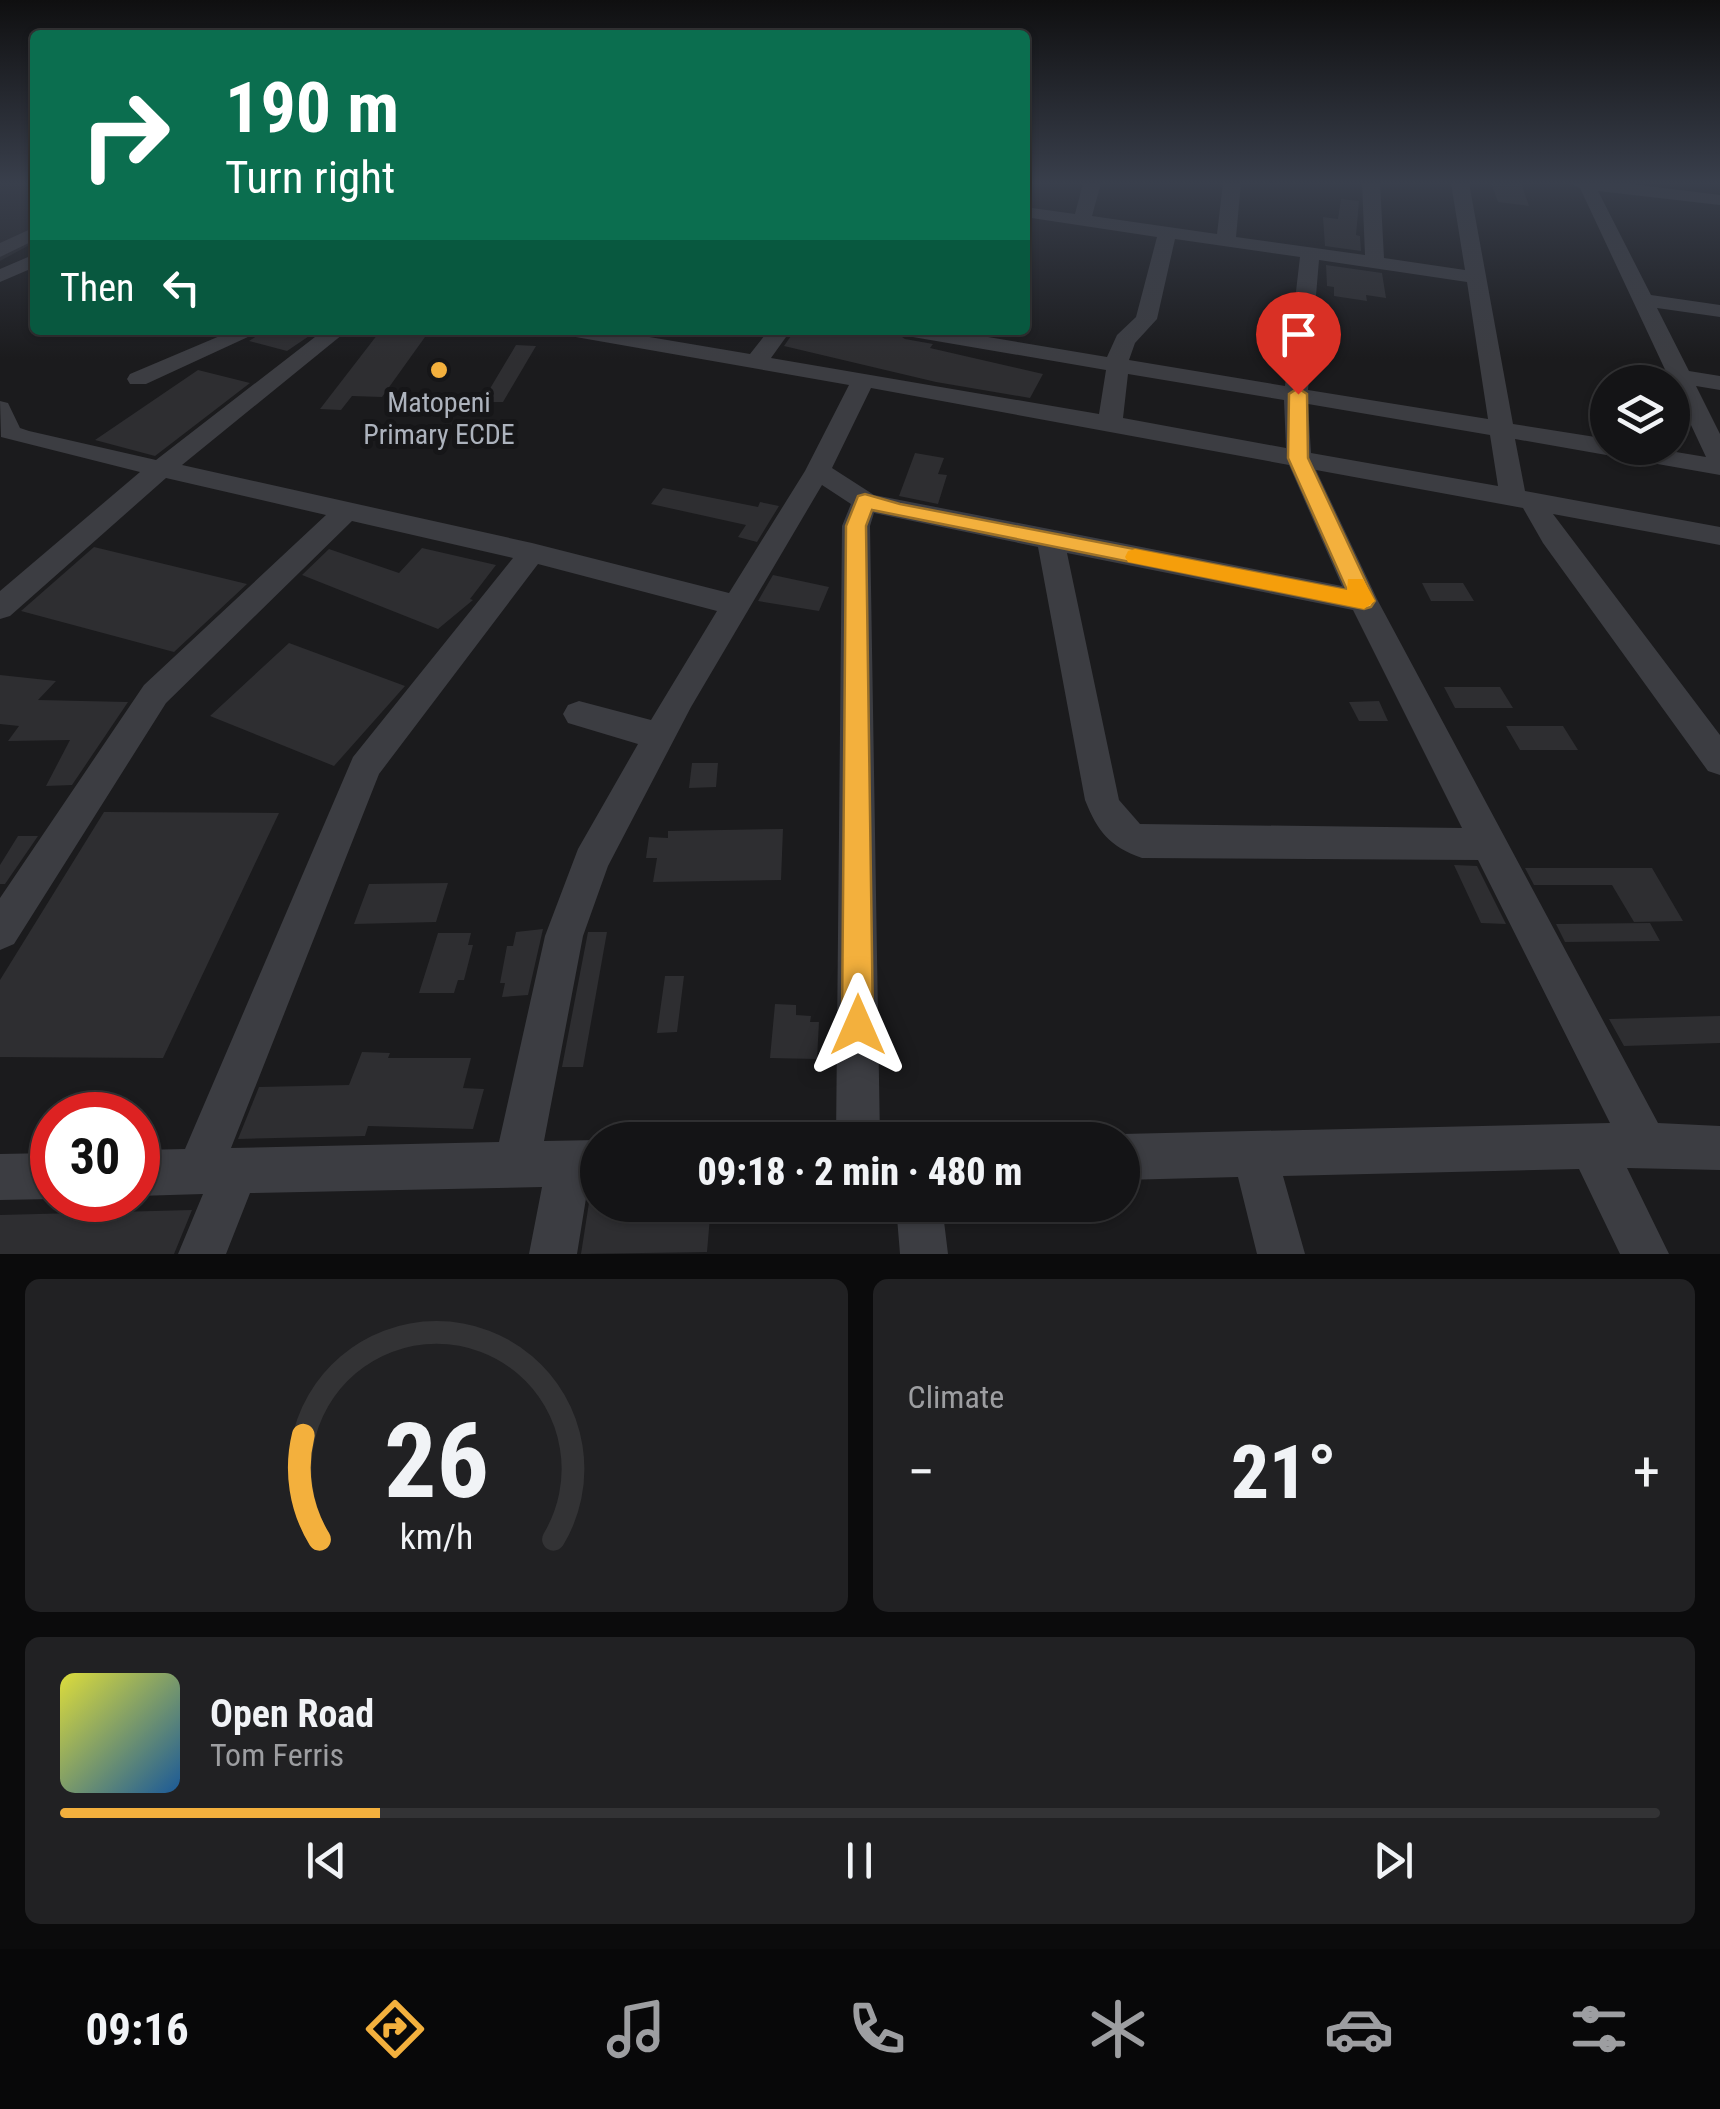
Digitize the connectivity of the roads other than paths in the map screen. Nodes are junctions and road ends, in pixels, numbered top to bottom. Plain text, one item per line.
1 (1165, 242) edge
2 (1222, 242) edge
3 (1226, 242) joint
4 (1374, 242) edge
5 (1469, 242) edge
6 (1614, 242) edge
7 (1310, 254) junction
8 (30, 262) edge
9 (1375, 263) junction
10 (0, 276) edge
11 (1475, 277) junction
12 (1643, 300) junction
13 (1720, 311) edge
14 (240, 335) edge
15 (332, 335) edge
16 (619, 335) edge
17 (776, 335) edge
18 (958, 335) edge
19 (756, 362) junction
20 (1674, 365) edge
21 (1119, 366) junction
22 (1690, 378) edge
23 (138, 379) dead end
24 (863, 380) junction
25 (1720, 383) edge
26 (1298, 394) junction
27 (1690, 398) edge
28 (0, 408) edge
29 (1110, 423) junction
30 (1501, 428) junction
31 (1590, 444) edge
32 (1298, 458) junction
33 (1720, 459) edge
34 (1690, 462) edge
35 (1720, 468) edge
36 (159, 470) junction
37 (818, 471) junction
38 (1523, 500) junction
39 (865, 501) junction
40 (346, 511) junction
41 (1720, 536) edge
42 (1050, 540) junction
43 (532, 553) junction
44 (1364, 601) junction
45 (738, 606) junction
46 (0, 608) edge
47 (580, 714) dead end
48 (660, 736) junction
49 (1720, 761) edge
50 (1489, 844) junction
51 (0, 932) edge
52 (858, 1122) edge
53 (1645, 1145) junction
54 (1720, 1148) edge
55 (1593, 1149) junction
56 (1255, 1155) junction
57 (1140, 1158) edge
58 (517, 1163) junction
59 (580, 1163) edge
60 (217, 1172) junction
61 (580, 1172) edge
62 (160, 1173) edge
63 (30, 1176) edge
64 (0, 1177) edge
65 (921, 1222) edge
66 (202, 1254) edge
67 (553, 1254) edge
68 (924, 1254) edge
69 (1281, 1254) edge
70 (1645, 1254) edge

1 - 21 street
2 - 3 street
3 - 7 street
4 - 9 street
5 - 11 street
6 - 12 street
7 - 9 street
7 - 26 street
8 - 10 street
9 - 11 street
11 - 30 street
12 - 13 street
12 - 20 street
14 - 23 street
15 - 36 street
16 - 19 street
17 - 19 street
18 - 21 street
19 - 24 street
21 - 26 street
21 - 29 street
22 - 25 street
24 - 29 street
24 - 37 street
26 - 30 street
26 - 32 street
27 - 33 street
28 - 36 street
29 - 32 street
30 - 31 street
30 - 38 street
32 - 38 street
32 - 44 street
34 - 35 street
36 - 40 street
36 - 46 street
37 - 39 street
37 - 45 street
38 - 41 street
38 - 49 street
39 - 42 street
39 - 52 street
40 - 43 street
40 - 51 street
42 - 44 street
42 - 50 street
43 - 45 street
43 - 60 street
44 - 50 street
45 - 48 street
47 - 48 street
48 - 58 street
50 - 53 street
53 - 54 street
53 - 55 street
55 - 56 street
55 - 70 street
56 - 57 street
56 - 69 street
58 - 59 street
58 - 60 street
60 - 62 street
60 - 66 street
61 - 67 street
63 - 64 street
65 - 68 street

